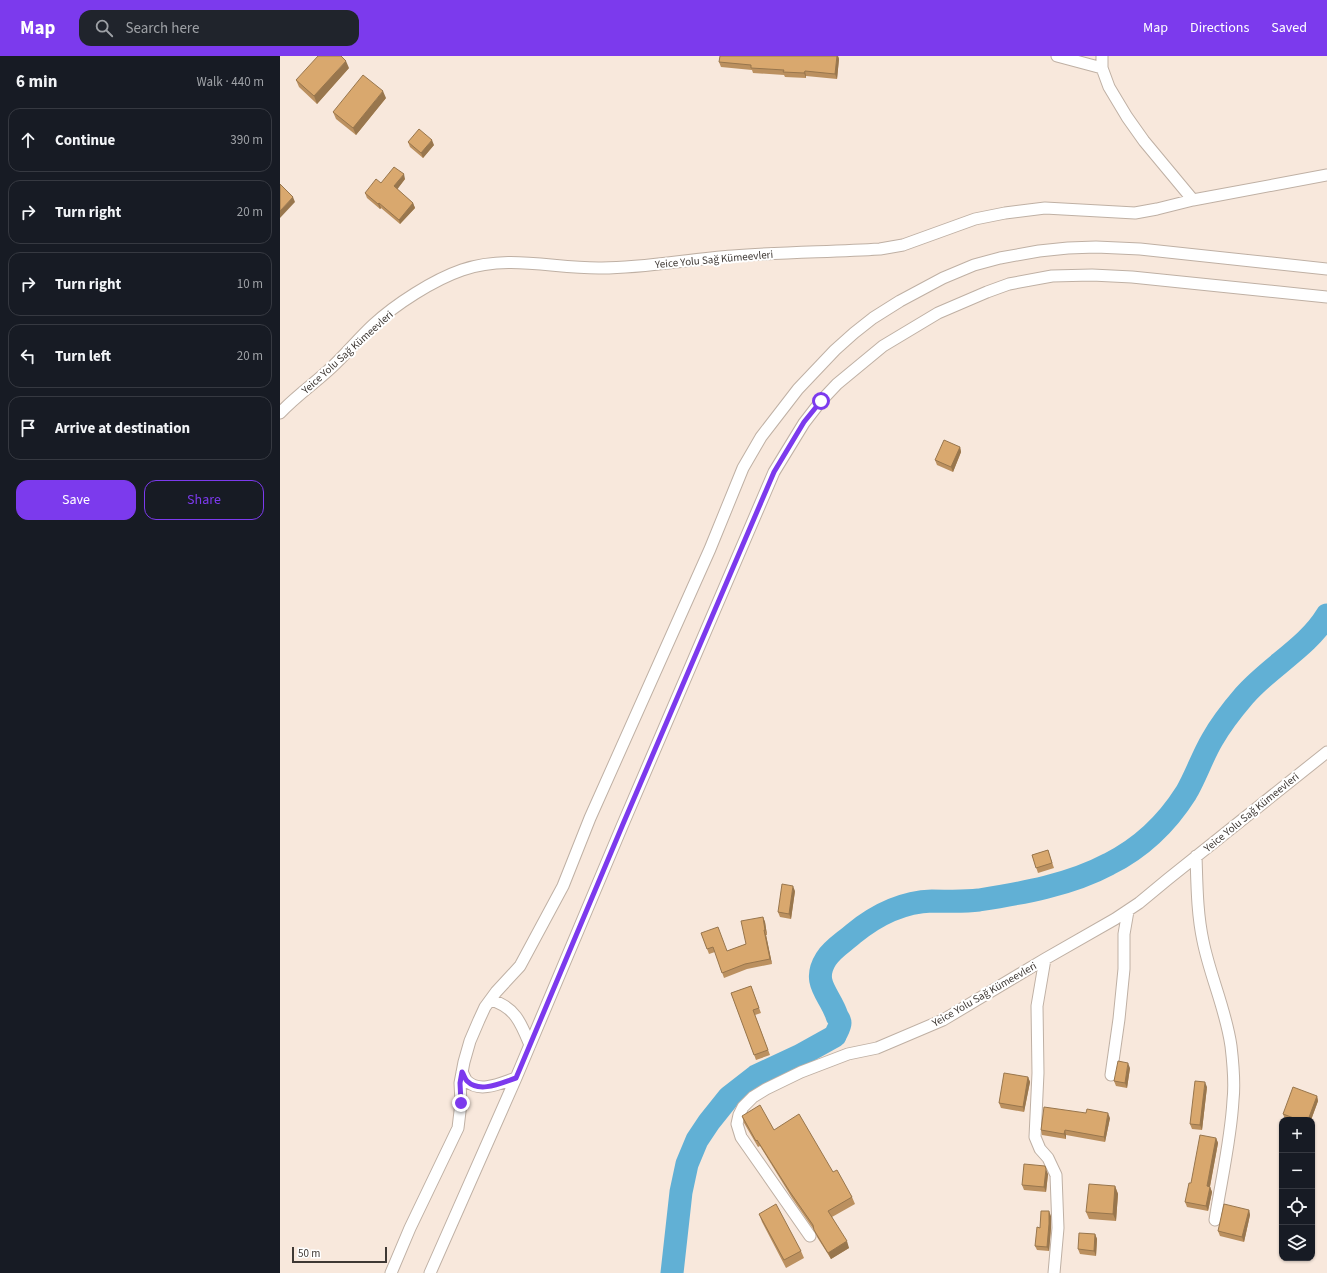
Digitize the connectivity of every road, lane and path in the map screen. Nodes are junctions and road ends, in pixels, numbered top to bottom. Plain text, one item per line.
1 (1057, 56) edge
2 (1102, 56) edge
3 (1102, 68) junction
4 (1327, 175) edge
5 (1193, 200) junction
6 (1327, 269) edge
7 (1327, 296) edge
8 (280, 413) edge
9 (1327, 752) edge
10 (1196, 856) junction
11 (1128, 911) junction
12 (1045, 959) junction
13 (491, 1000) junction
14 (530, 1045) junction
15 (462, 1072) junction
16 (1110, 1075) dead end
17 (516, 1078) junction
18 (1215, 1220) dead end
19 (810, 1236) dead end
20 (391, 1273) edge
21 (430, 1273) edge
22 (1054, 1273) edge

1 - 3 street
2 - 3 street
3 - 5 street
4 - 5 street, Yeice Yolu Sağ Kümeevleri
5 - 8 street, Yeice Yolu Sağ Kümeevleri
6 - 13 street
7 - 14 street
9 - 10 street, Yeice Yolu Sağ Kümeevleri
10 - 11 street, Yeice Yolu Sağ Kümeevleri
10 - 18 street
11 - 12 street, Yeice Yolu Sağ Kümeevleri
11 - 16 street
12 - 19 street, Yeice Yolu Sağ Kümeevleri
12 - 22 street
13 - 14 street
13 - 15 street
14 - 17 street
15 - 17 street
15 - 20 street
17 - 21 street

